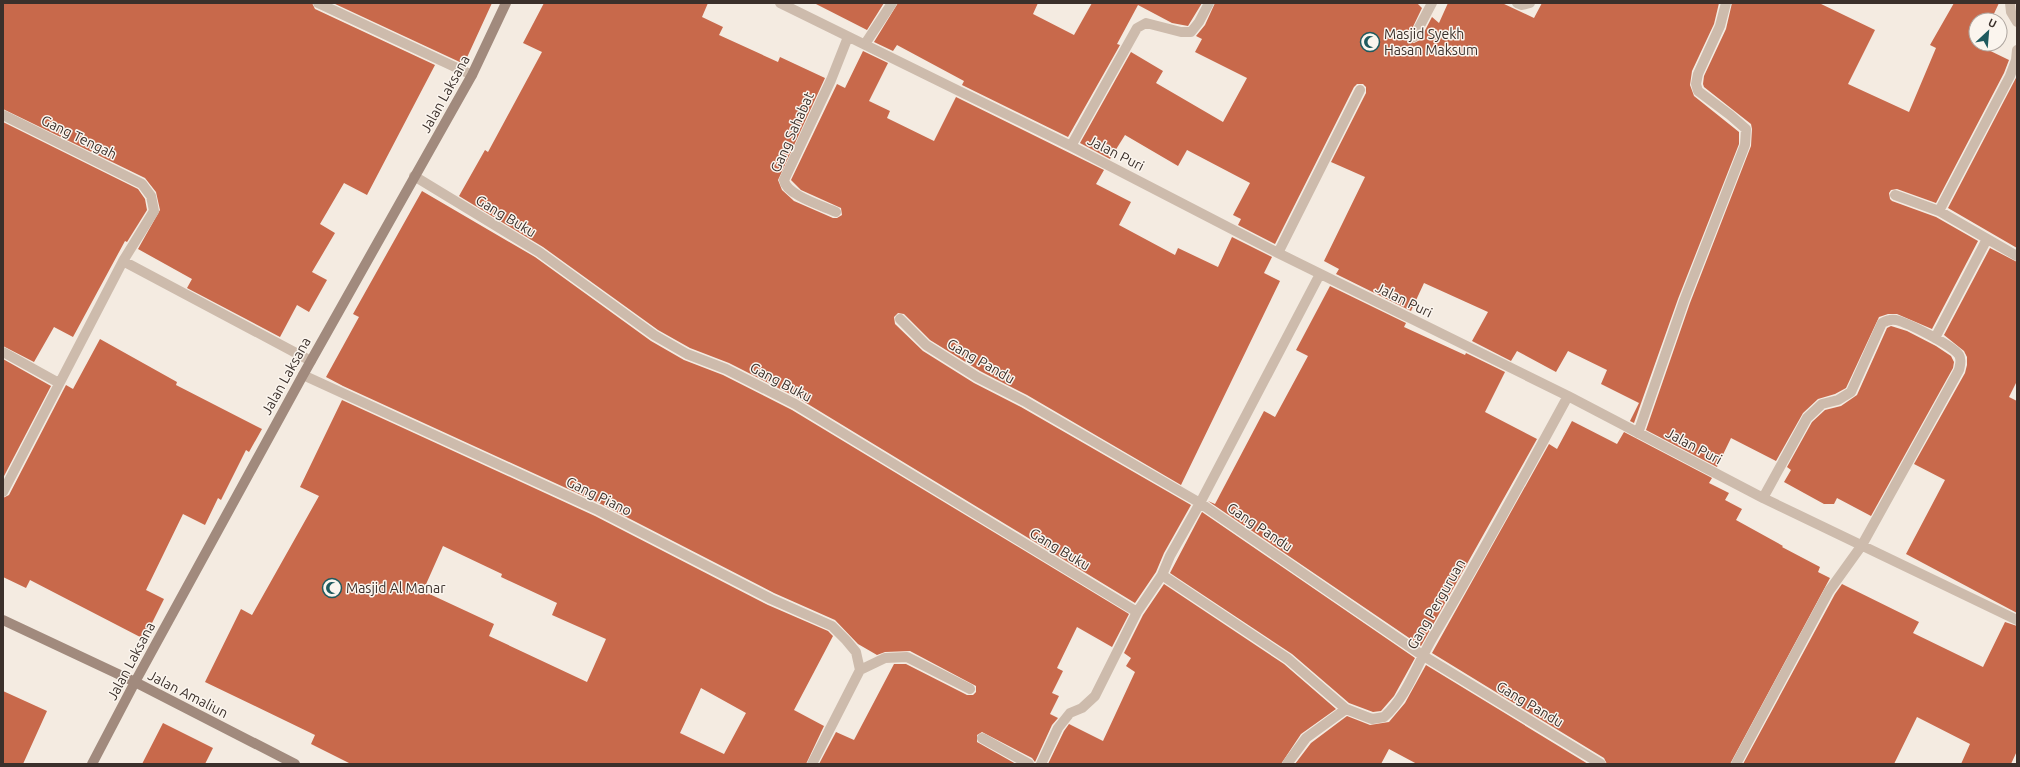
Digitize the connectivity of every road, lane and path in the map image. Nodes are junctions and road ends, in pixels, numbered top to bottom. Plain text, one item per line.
1 (318, 3) edge
2 (506, 3) edge
3 (780, 3) edge
4 (892, 3) edge
5 (1209, 3) edge
6 (1432, 3) edge
7 (1517, 3) edge
8 (1530, 3) edge
9 (1726, 3) edge
10 (2010, 3) edge
11 (2017, 22) edge
12 (848, 37) junction
13 (1414, 37) dead end
14 (865, 44) junction
15 (2017, 50) edge
16 (472, 75) junction
17 (1360, 90) dead end
18 (3, 116) edge
19 (1072, 146) junction
20 (414, 176) junction
21 (1895, 195) dead end
22 (1939, 211) junction
23 (836, 212) dead end
24 (1987, 239) junction
25 (1278, 253) junction
26 (2017, 256) edge
27 (123, 261) junction
28 (1320, 274) junction
29 (900, 319) dead end
30 (1935, 338) junction
31 (3, 352) edge
32 (311, 361) junction
33 (303, 375) junction
34 (59, 383) junction
35 (1568, 396) junction
36 (1638, 433) junction
37 (3, 492) edge
38 (1763, 498) junction
39 (1200, 503) junction
40 (1862, 545) junction
41 (1162, 575) junction
42 (1137, 612) junction
43 (3, 620) edge
44 (2017, 620) edge
45 (1422, 655) junction
46 (860, 670) junction
47 (134, 682) junction
48 (970, 689) dead end
49 (1346, 709) junction
50 (982, 738) dead end
51 (92, 764) edge
52 (295, 764) edge
53 (812, 764) edge
54 (1029, 764) edge
55 (1041, 764) edge
56 (1287, 764) edge
57 (1601, 764) edge
58 (1736, 764) edge

1 - 16 street
2 - 16 street, Jalan Laksana
3 - 12 street, Jalan Puri
4 - 14 street
5 - 19 street
6 - 13 street
7 - 8 street
9 - 36 street
10 - 11 street
12 - 14 street, Jalan Puri
12 - 23 street, Gang Sahabat
14 - 19 street, Jalan Puri
15 - 22 street
16 - 20 street, Jalan Laksana
17 - 25 street
18 - 27 street, Gang Tengah
19 - 25 street, Jalan Puri
20 - 32 street, Jalan Laksana
20 - 42 street, Gang Buku
21 - 22 street
22 - 24 street
24 - 26 street
24 - 30 street
25 - 28 street, Jalan Puri
27 - 32 street
27 - 34 street
28 - 35 street, Jalan Puri
28 - 39 street
29 - 39 street, Gang Pandu
30 - 38 street
30 - 40 street
31 - 34 street
32 - 33 street, Jalan Laksana
33 - 46 street, Gang Piano
33 - 47 street, Jalan Laksana
34 - 37 street
35 - 36 street, Jalan Puri
35 - 45 street, Gang Perguruan
36 - 38 street, Jalan Puri
38 - 40 street, Jalan Puri
39 - 41 street
39 - 45 street, Gang Pandu
40 - 44 street, Jalan Puri
40 - 58 street
41 - 42 street
41 - 49 street, Gang Perguruan
42 - 55 street
43 - 47 street, Jalan Amaliun
45 - 49 street, Gang Perguruan
45 - 57 street, Gang Pandu
46 - 48 street
46 - 53 street
47 - 51 street, Jalan Laksana
47 - 52 street, Jalan Amaliun
49 - 56 street
50 - 54 street

